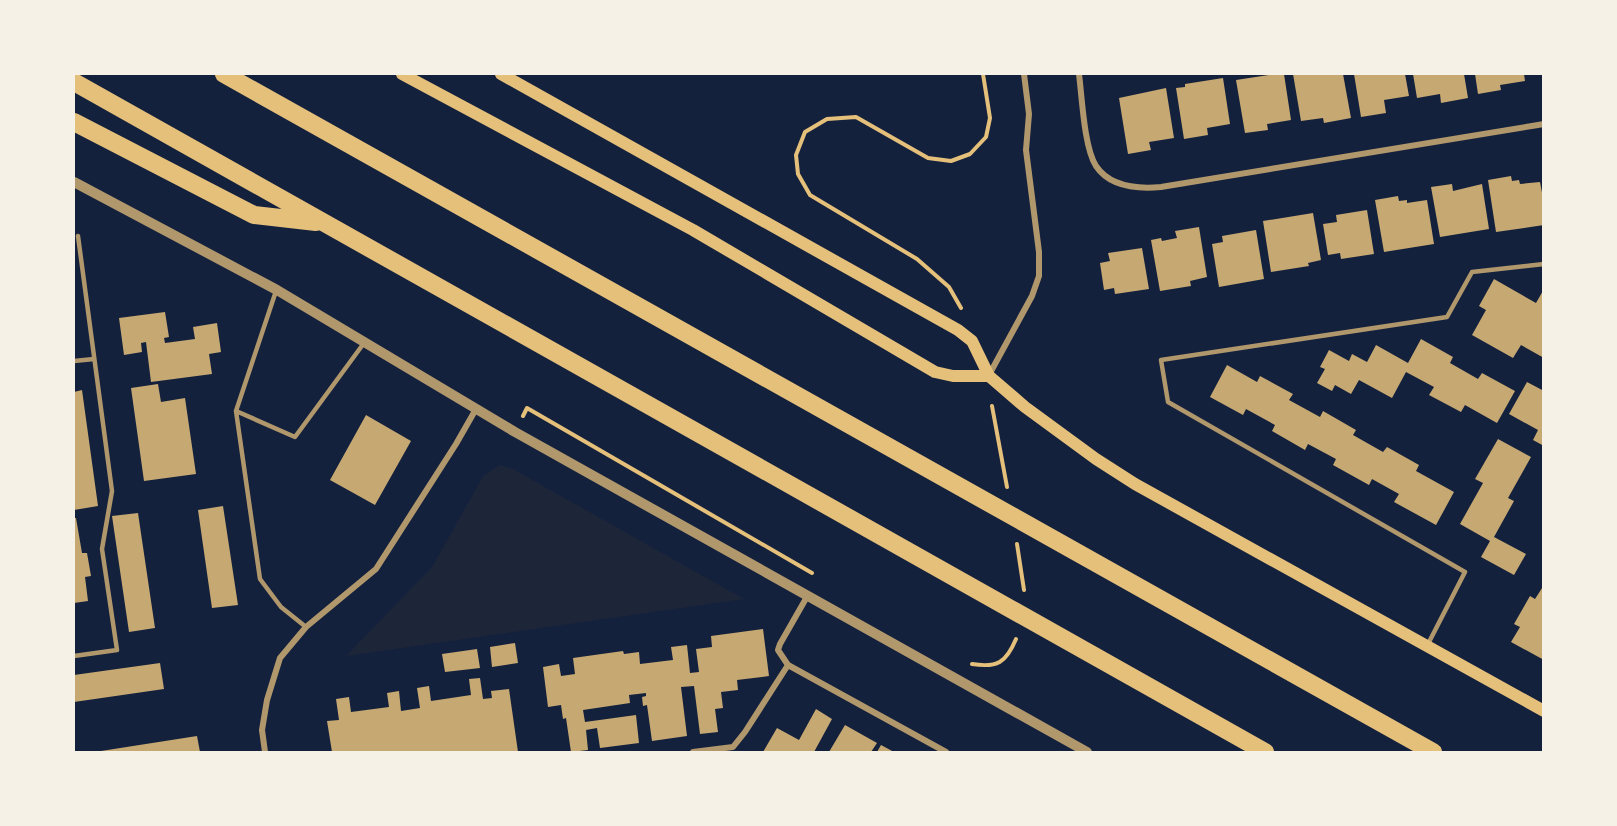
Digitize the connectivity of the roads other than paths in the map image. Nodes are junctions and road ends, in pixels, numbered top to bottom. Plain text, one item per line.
1 (224, 74) edge
2 (501, 74) edge
3 (1024, 74) edge
4 (1078, 74) edge
5 (407, 75) edge
6 (74, 82) edge
7 (74, 122) edge
8 (1544, 124) edge
9 (74, 182) edge
10 (324, 223) junction
11 (78, 236) dead end
12 (1544, 264) edge
13 (277, 291) junction
14 (364, 342) junction
15 (94, 359) junction
16 (74, 361) edge
17 (989, 376) junction
18 (476, 409) junction
19 (236, 411) junction
20 (808, 595) junction
21 (306, 627) junction
22 (1426, 646) junction
23 (74, 656) edge
24 (788, 665) junction
25 (1544, 711) edge
26 (265, 753) edge
27 (693, 753) edge
28 (946, 753) edge
29 (1087, 753) edge
30 (1265, 753) edge
31 (1433, 753) edge

1 - 31 highway
2 - 17 main road
3 - 17 street
4 - 8 street
5 - 17 main road
6 - 10 highway
7 - 10 highway
9 - 13 street
10 - 30 highway
11 - 15 lane
12 - 22 lane
13 - 14 street
13 - 19 lane
14 - 18 street
14 - 19 lane
15 - 16 lane
15 - 23 lane
17 - 22 main road
18 - 20 street
18 - 21 street
19 - 21 lane
20 - 24 street
20 - 29 street
21 - 26 street
22 - 25 main road
24 - 27 street
24 - 28 street

